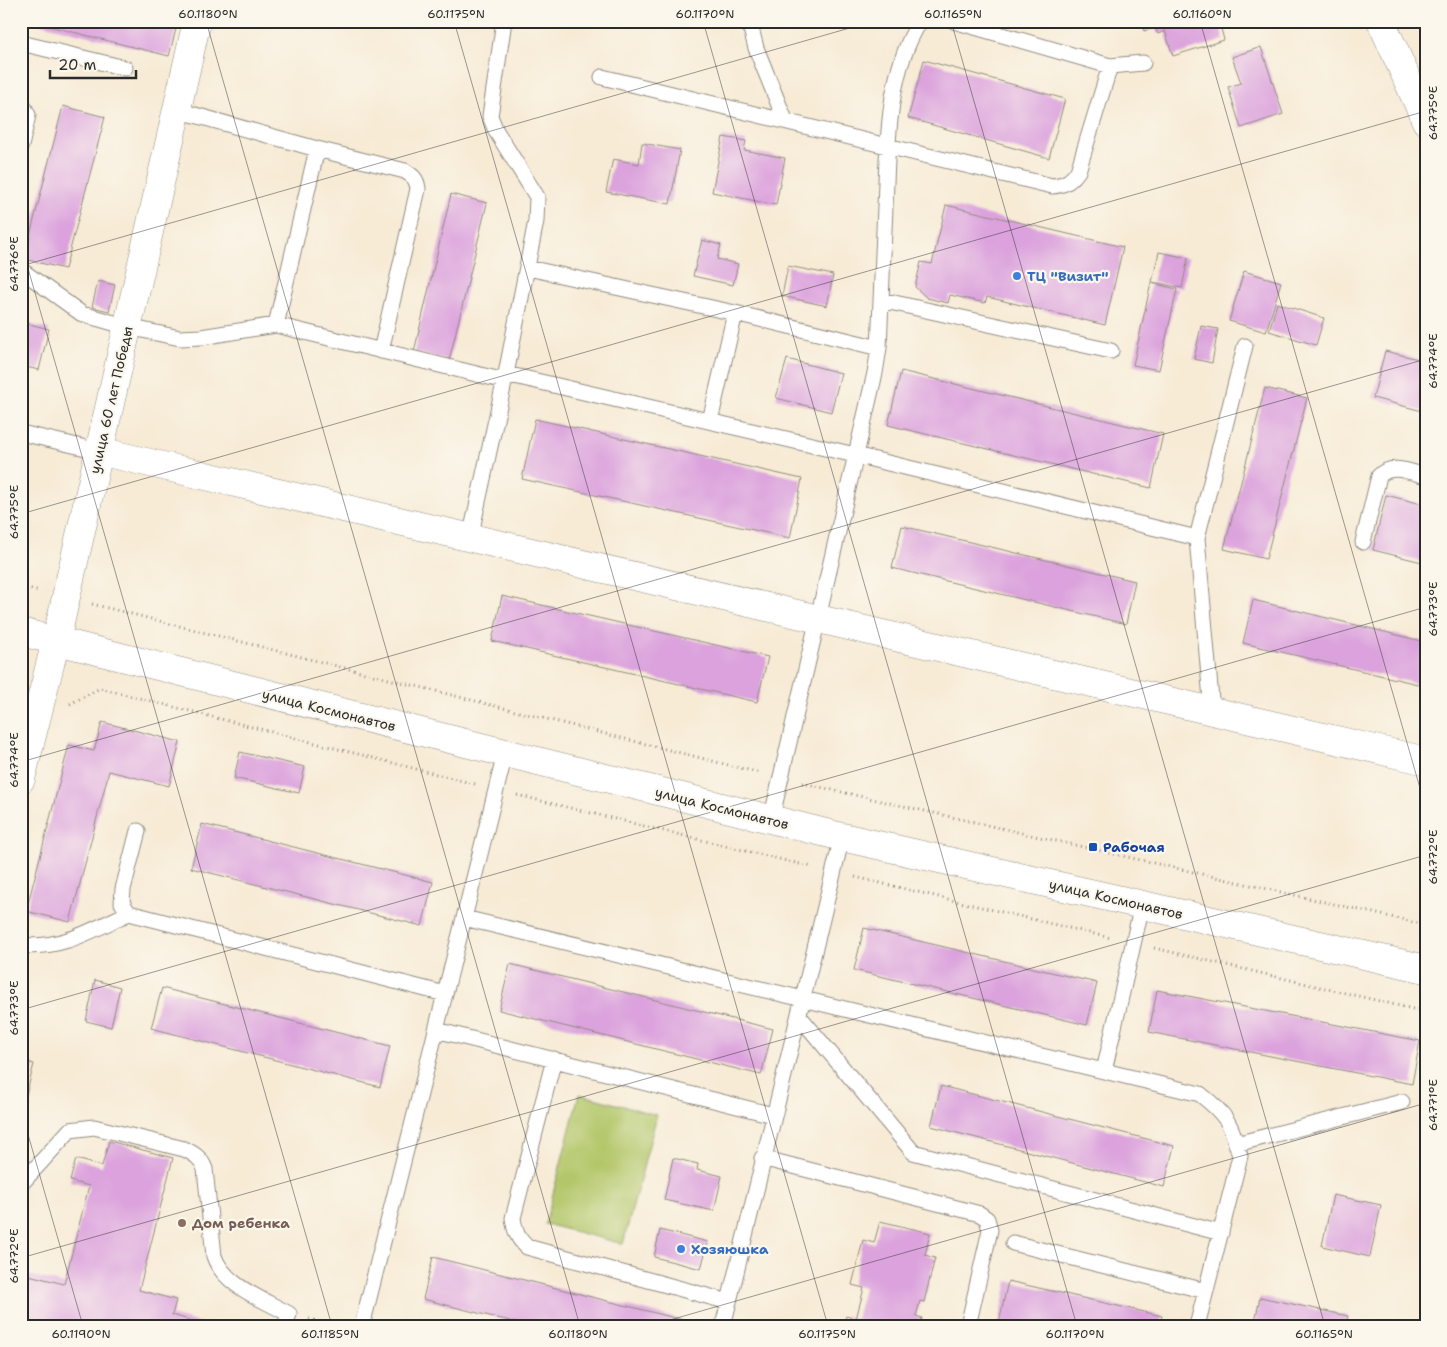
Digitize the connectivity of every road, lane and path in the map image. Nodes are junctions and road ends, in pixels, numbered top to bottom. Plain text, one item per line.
1 (197, 21) edge
2 (504, 21) edge
3 (749, 21) edge
4 (920, 21) edge
5 (954, 21) edge
6 (1381, 21) edge
7 (21, 42) edge
8 (1143, 64) dead end
9 (1110, 66) junction
10 (125, 68) dead end
11 (602, 77) dead end
12 (21, 101) edge
13 (177, 110) junction
14 (785, 120) junction
15 (1426, 121) edge
16 (21, 146) edge
17 (888, 147) junction
18 (318, 149) junction
19 (528, 268) junction
20 (21, 270) edge
21 (881, 300) junction
22 (735, 313) junction
23 (276, 325) junction
24 (128, 328) junction
25 (1245, 346) dead end
26 (879, 348) junction
27 (1111, 351) dead end
28 (381, 352) junction
29 (505, 378) junction
30 (710, 421) junction
31 (21, 433) edge
32 (99, 452) junction
33 (855, 455) junction
34 (1426, 476) edge
35 (470, 538) junction
36 (1197, 538) junction
37 (1363, 542) dead end
38 (21, 587) edge
39 (66, 598) junction
40 (818, 619) junction
41 (21, 632) edge
42 (56, 641) junction
43 (40, 706) junction
44 (1212, 711) junction
45 (505, 754) junction
46 (1426, 760) edge
47 (779, 778) junction
48 (21, 779) edge
49 (496, 790) junction
50 (771, 820) junction
51 (138, 831) dead end
52 (842, 837) junction
53 (833, 872) junction
54 (1142, 905) junction
55 (129, 913) junction
56 (464, 918) junction
57 (1426, 925) edge
58 (1133, 943) junction
59 (21, 945) edge
60 (1426, 969) edge
61 (445, 994) junction
62 (804, 1000) junction
63 (1426, 1012) edge
64 (800, 1017) junction
65 (436, 1030) junction
66 (554, 1059) junction
67 (1104, 1071) junction
68 (1402, 1102) dead end
69 (773, 1115) junction
70 (1236, 1144) junction
71 (762, 1158) junction
72 (21, 1184) edge
73 (1221, 1232) junction
74 (1013, 1244) dead end
75 (1206, 1290) junction
76 (729, 1302) junction
77 (1426, 1321) edge
78 (285, 1326) edge
79 (362, 1326) edge
80 (724, 1326) edge
81 (968, 1326) edge
82 (1197, 1326) edge
83 (1424, 1326) edge

1 - 13 street, улица 60 лет Победы
2 - 19 lane
3 - 14 lane
4 - 17 lane
5 - 9 lane
6 - 15 street
7 - 10 lane
8 - 9 lane
9 - 17 lane
11 - 14 lane
12 - 16 lane
13 - 18 lane
13 - 24 street, улица 60 лет Победы
14 - 17 lane
17 - 21 lane
18 - 23 lane
18 - 28 lane
19 - 22 lane
19 - 29 lane
20 - 24 lane
21 - 26 lane
21 - 27 lane
22 - 26 lane
22 - 30 lane
23 - 24 lane
23 - 28 lane
24 - 32 street, улица 60 лет Победы
25 - 36 lane
26 - 33 lane
28 - 29 lane
29 - 30 lane
29 - 35 lane
30 - 33 lane
31 - 32 lane
32 - 35 street
32 - 39 street, улица 60 лет Победы
33 - 36 lane
33 - 40 lane
34 - 37 lane
35 - 40 street
36 - 44 lane
38 - 39 path
39 - 42 street, улица 60 лет Победы
39 - 47 path
40 - 44 street
40 - 47 lane
41 - 42 street, улица Космонавтов
42 - 43 street, улица 60 лет Победы
42 - 45 street, улица Космонавтов
43 - 48 street, улица 60 лет Победы
43 - 49 path
44 - 46 street
45 - 49 lane
45 - 50 street, улица Космонавтов
47 - 50 lane
47 - 57 path
49 - 53 path
49 - 56 lane
50 - 52 street, улица Космонавтов
51 - 55 lane
52 - 53 lane
52 - 54 street, улица Космонавтов
53 - 58 path
53 - 62 lane
54 - 58 lane
54 - 60 street, улица Космонавтов
55 - 59 lane
55 - 61 lane
56 - 61 lane
56 - 62 lane
58 - 63 path
58 - 67 lane
61 - 65 lane
62 - 64 lane
62 - 67 lane
64 - 69 lane
64 - 73 lane
65 - 66 lane
65 - 79 lane
66 - 69 lane
66 - 76 lane
67 - 70 lane
68 - 70 lane
69 - 71 lane
70 - 73 lane
71 - 76 lane
71 - 81 lane
72 - 78 lane
73 - 75 lane
74 - 75 lane
75 - 82 lane
76 - 80 lane
77 - 83 path

